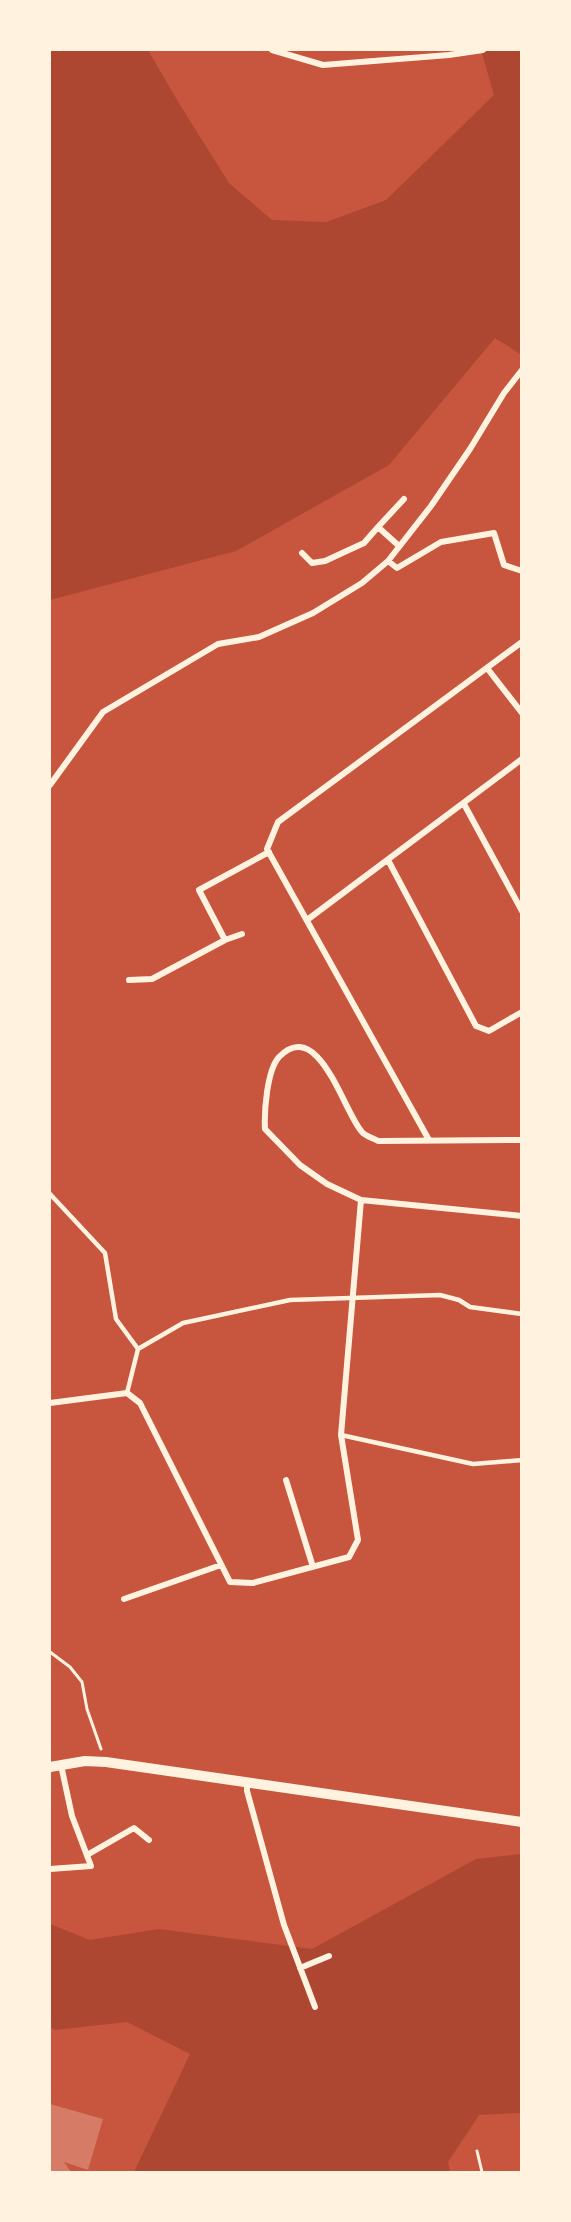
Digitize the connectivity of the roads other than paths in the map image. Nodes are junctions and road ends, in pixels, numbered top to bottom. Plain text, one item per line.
1 (272, 50) edge
2 (483, 50) edge
3 (522, 370) edge
4 (404, 499) dead end
5 (378, 527) junction
6 (399, 546) junction
7 (302, 553) dead end
8 (388, 561) junction
9 (522, 571) edge
10 (522, 642) edge
11 (487, 668) junction
12 (522, 713) edge
13 (522, 759) edge
14 (50, 785) edge
15 (464, 804) junction
16 (269, 852) junction
17 (388, 860) junction
18 (522, 911) edge
19 (307, 920) junction
20 (242, 934) dead end
21 (225, 940) junction
22 (129, 980) dead end
23 (522, 1012) edge
24 (429, 1140) junction
25 (522, 1140) edge
26 (50, 1194) edge
27 (361, 1200) junction
28 (522, 1216) edge
29 (353, 1297) junction
30 (522, 1314) edge
31 (138, 1349) junction
32 (127, 1393) junction
33 (50, 1403) edge
34 (341, 1435) junction
35 (522, 1461) edge
36 (286, 1480) dead end
37 (221, 1565) junction
38 (313, 1567) junction
39 (124, 1599) dead end
40 (55, 1766) edge
41 (247, 1782) junction
42 (522, 1822) edge
43 (149, 1840) dead end
44 (87, 1855) junction
45 (50, 1869) edge
46 (329, 1956) dead end
47 (300, 1968) junction
48 (315, 2007) dead end

1 - 2 street
3 - 6 street
4 - 5 street
5 - 6 street
5 - 7 street
6 - 8 street
8 - 9 street
8 - 14 street
10 - 11 street
11 - 12 street
11 - 16 street
13 - 15 street
15 - 17 street
15 - 18 street
16 - 19 street
16 - 21 street
17 - 19 street
17 - 23 street
19 - 24 street
20 - 21 street
21 - 22 street
24 - 25 street
24 - 27 street
26 - 31 lane
27 - 28 street
27 - 29 street
29 - 30 lane
29 - 31 lane
29 - 34 street
31 - 32 lane
32 - 33 street
32 - 37 street
34 - 35 lane
34 - 38 street
36 - 38 street
37 - 38 street
37 - 39 street
40 - 41 street
40 - 44 street
41 - 42 street
41 - 47 street
43 - 44 street
44 - 45 street
46 - 47 street
47 - 48 street

